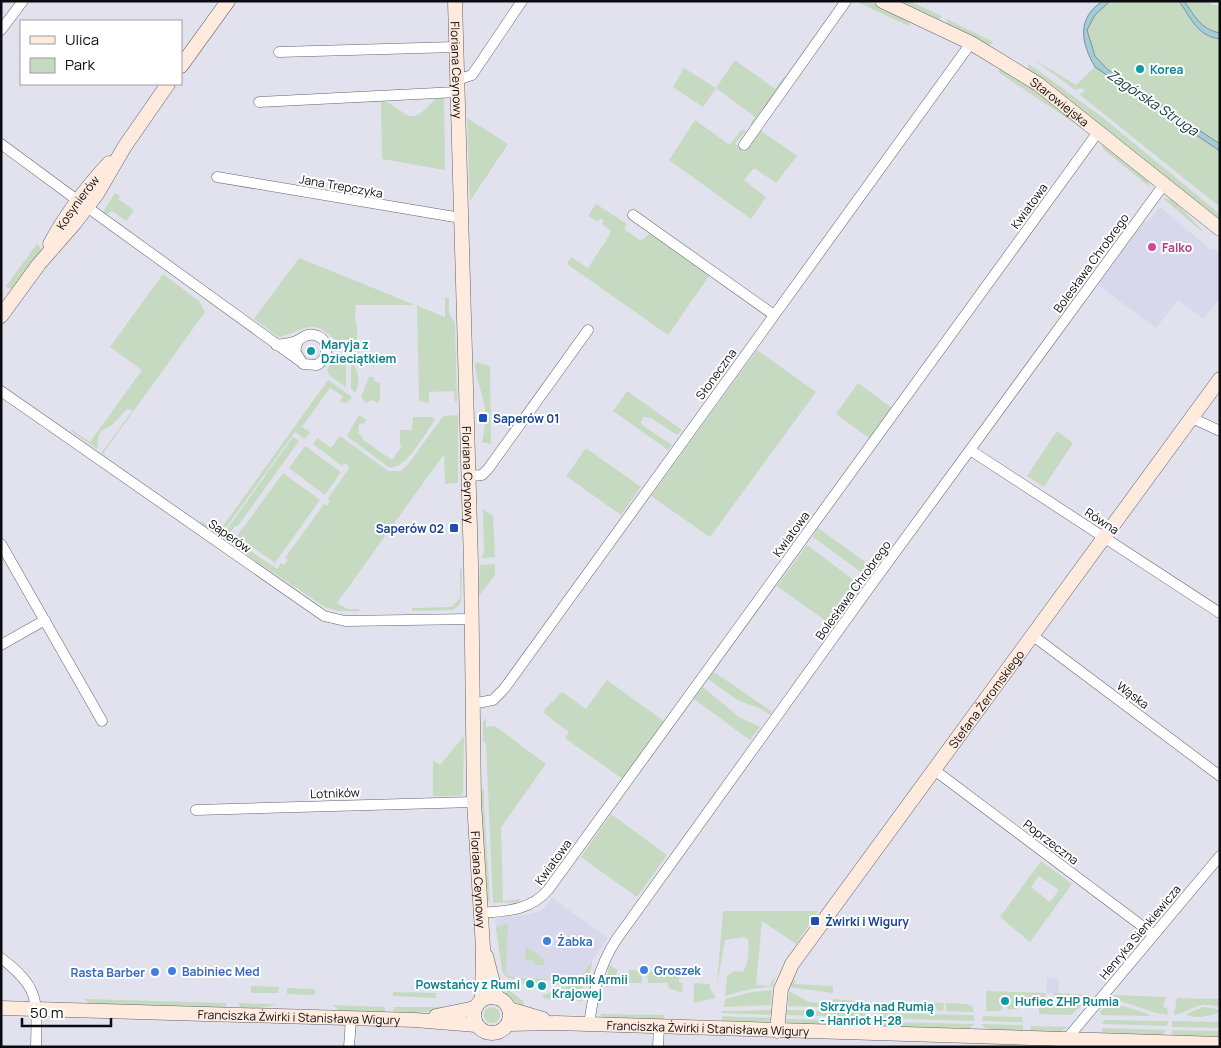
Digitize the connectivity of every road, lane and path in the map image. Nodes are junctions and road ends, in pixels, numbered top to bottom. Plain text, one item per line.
1 (23, 1) edge
2 (228, 1) edge
3 (455, 1) edge
4 (522, 1) edge
5 (846, 1) edge
6 (882, 1) edge
7 (1, 30) edge
8 (971, 43) junction
9 (456, 47) junction
10 (279, 52) dead end
11 (182, 65) edge
12 (167, 85) edge
13 (457, 86) junction
14 (260, 102) dead end
15 (1098, 132) junction
16 (1, 144) edge
17 (744, 145) dead end
18 (217, 177) dead end
19 (1165, 183) junction
20 (82, 204) junction
21 (633, 215) dead end
22 (460, 218) junction
23 (1220, 229) edge
24 (774, 315) junction
25 (1, 316) edge
26 (588, 330) dead end
27 (298, 341) junction
28 (276, 345) junction
29 (300, 361) junction
30 (1220, 380) edge
31 (1, 391) edge
32 (1192, 418) junction
33 (1220, 431) edge
34 (970, 450) junction
35 (469, 476) junction
36 (1104, 537) junction
37 (1, 544) edge
38 (1220, 613) edge
39 (471, 619) junction
40 (45, 620) junction
41 (1032, 635) junction
42 (1, 645) edge
43 (472, 704) junction
44 (102, 721) dead end
45 (933, 769) junction
46 (1220, 776) edge
47 (474, 802) junction
48 (196, 810) dead end
49 (1220, 856) edge
50 (480, 913) junction
51 (1154, 935) junction
52 (483, 948) junction
53 (1, 958) edge
54 (497, 998) junction
55 (478, 1004) junction
56 (1, 1008) edge
57 (509, 1009) junction
58 (36, 1010) junction
59 (351, 1019) junction
60 (415, 1020) junction
61 (556, 1023) junction
62 (589, 1025) junction
63 (659, 1027) junction
64 (480, 1028) junction
65 (504, 1028) junction
66 (777, 1031) junction
67 (1064, 1043) edge
68 (1220, 1044) edge
69 (36, 1047) edge
70 (349, 1047) edge
71 (484, 1047) edge
72 (496, 1047) edge
73 (658, 1047) edge

1 - 7 street
2 - 11 street
3 - 9 street, Floriana Ceynowy
4 - 13 street
5 - 17 street
6 - 8 street, Starowiejska
8 - 15 street, Starowiejska
8 - 24 street, Słoneczna
9 - 10 street
9 - 13 street, Floriana Ceynowy
12 - 20 street, Kosynierów
13 - 14 street
13 - 22 street, Floriana Ceynowy
15 - 19 street, Starowiejska
15 - 50 street, Kwiatowa
16 - 20 street
18 - 22 street, Jana Trepczyka
19 - 23 street, Starowiejska
19 - 34 street, Bolesława Chrobrego
20 - 25 street, Kosynierów
20 - 28 street
21 - 24 street
22 - 35 street, Floriana Ceynowy
24 - 43 street, Słoneczna
26 - 35 street
27 - 28 street
27 - 29 street
27 - 29 street
28 - 29 street
30 - 32 street, Stefana Żeromskiego
31 - 39 street, Saperów
32 - 33 street
32 - 36 street, Stefana Żeromskiego
34 - 36 street, Równa
34 - 62 street, Bolesława Chrobrego
35 - 39 street, Floriana Ceynowy
36 - 38 street, Równa
36 - 41 street, Stefana Żeromskiego
37 - 40 street
39 - 43 street, Floriana Ceynowy
40 - 42 street
40 - 44 street
41 - 45 street, Stefana Żeromskiego
41 - 46 street, Wąska
43 - 47 street, Floriana Ceynowy
45 - 51 street, Poprzeczna
45 - 66 street, Stefana Żeromskiego
47 - 48 street, Lotników
47 - 50 street, Floriana Ceynowy
49 - 51 street, Henryka Sienkiewicza
50 - 52 street, Floriana Ceynowy
51 - 67 street, Henryka Sienkiewicza
52 - 54 street, Floriana Ceynowy
52 - 55 street, Floriana Ceynowy
53 - 58 street
54 - 55 street
54 - 57 street
55 - 60 street, Franciszka Żwirki i Stanisława Wigury
55 - 64 street
56 - 58 street, Franciszka Żwirki i Stanisława Wigury
57 - 61 street, Franciszka Żwirki i Stanisława Wigury
57 - 65 street
58 - 59 street, Franciszka Żwirki i Stanisława Wigury
58 - 69 street
59 - 60 street, Franciszka Żwirki i Stanisława Wigury
59 - 70 street
60 - 64 street, Franciszka Żwirki i Stanisława Wigury
61 - 62 street, Franciszka Żwirki i Stanisława Wigury
61 - 65 street, Franciszka Żwirki i Stanisława Wigury
62 - 63 street, Franciszka Żwirki i Stanisława Wigury
63 - 66 street, Franciszka Żwirki i Stanisława Wigury
63 - 73 street
64 - 65 street
64 - 71 street
65 - 72 street
66 - 67 street, Franciszka Żwirki i Stanisława Wigury
67 - 68 street, Franciszka Żwirki i Stanisława Wigury

